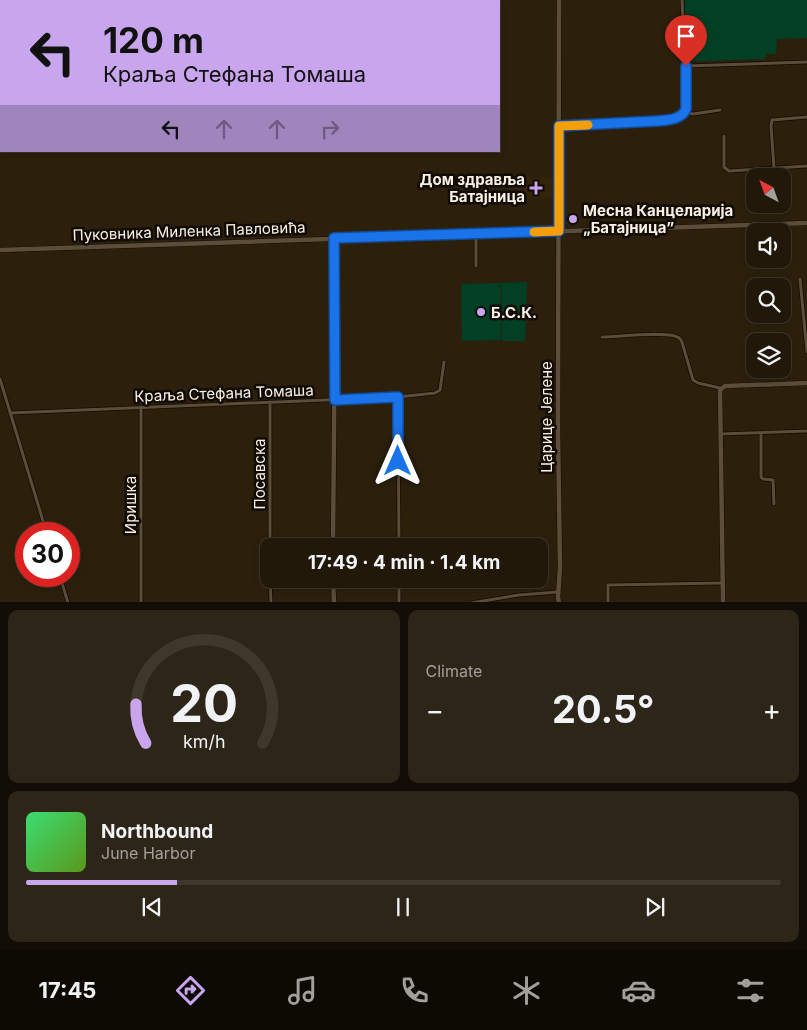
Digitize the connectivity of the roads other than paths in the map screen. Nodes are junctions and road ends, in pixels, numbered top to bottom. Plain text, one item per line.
1 (559, 0) edge
2 (682, 0) edge
3 (807, 62) edge
4 (686, 66) junction
5 (720, 110) dead end
6 (684, 112) junction
7 (807, 116) edge
8 (559, 126) junction
9 (724, 136) dead end
10 (807, 166) edge
11 (774, 168) joint
12 (746, 170) edge
13 (807, 223) edge
14 (559, 231) junction
15 (476, 234) junction
16 (334, 238) junction
17 (0, 250) edge
18 (476, 266) dead end
19 (800, 279) dead end
20 (602, 337) dead end
21 (807, 352) edge
22 (444, 362) dead end
23 (0, 379) edge
24 (807, 383) edge
25 (720, 388) junction
26 (398, 397) junction
27 (335, 400) junction
28 (270, 402) junction
29 (141, 407) junction
30 (10, 413) junction
31 (807, 431) edge
32 (761, 432) junction
33 (720, 434) junction
34 (774, 504) dead end
35 (43, 522) edge
36 (270, 538) edge
37 (333, 538) edge
38 (399, 538) edge
39 (723, 583) junction
40 (63, 587) edge
41 (270, 588) edge
42 (333, 588) edge
43 (399, 588) edge
44 (558, 592) junction
45 (68, 602) edge
46 (141, 602) edge
47 (271, 602) edge
48 (334, 602) edge
49 (399, 602) edge
50 (471, 602) edge
51 (560, 602) edge
52 (608, 602) edge
53 (723, 602) edge

1 - 8 main road, Царице Јелене
2 - 4 street
3 - 4 street
4 - 6 street
5 - 6 street
6 - 8 street
7 - 11 street
8 - 14 main road, Царице Јелене
9 - 12 street
10 - 11 street
13 - 14 main road, Пуковника Миленка Павловића
14 - 15 main road, Пуковника Миленка Павловића
14 - 44 main road, Царице Јелене
15 - 16 main road, Пуковника Миленка Павловића
15 - 18 street
16 - 17 main road, Пуковника Миленка Павловића
16 - 27 main road
19 - 21 street
20 - 25 street
22 - 26 street, Краља Стефана Томаша
23 - 30 street
24 - 25 main road
25 - 33 main road
26 - 27 street, Краља Стефана Томаша
26 - 38 street
27 - 28 street, Краља Стефана Томаша
27 - 37 main road
28 - 29 street, Краља Стефана Томаша
28 - 36 street, Посавска
29 - 30 street, Краља Стефана Томаша
29 - 46 street, Иришка
30 - 35 street
31 - 32 street
32 - 33 street
32 - 34 street
33 - 39 main road
39 - 52 street
39 - 53 main road
40 - 45 street
41 - 47 street
42 - 48 main road
43 - 49 street
44 - 50 street
44 - 51 main road, Царице Јелене

